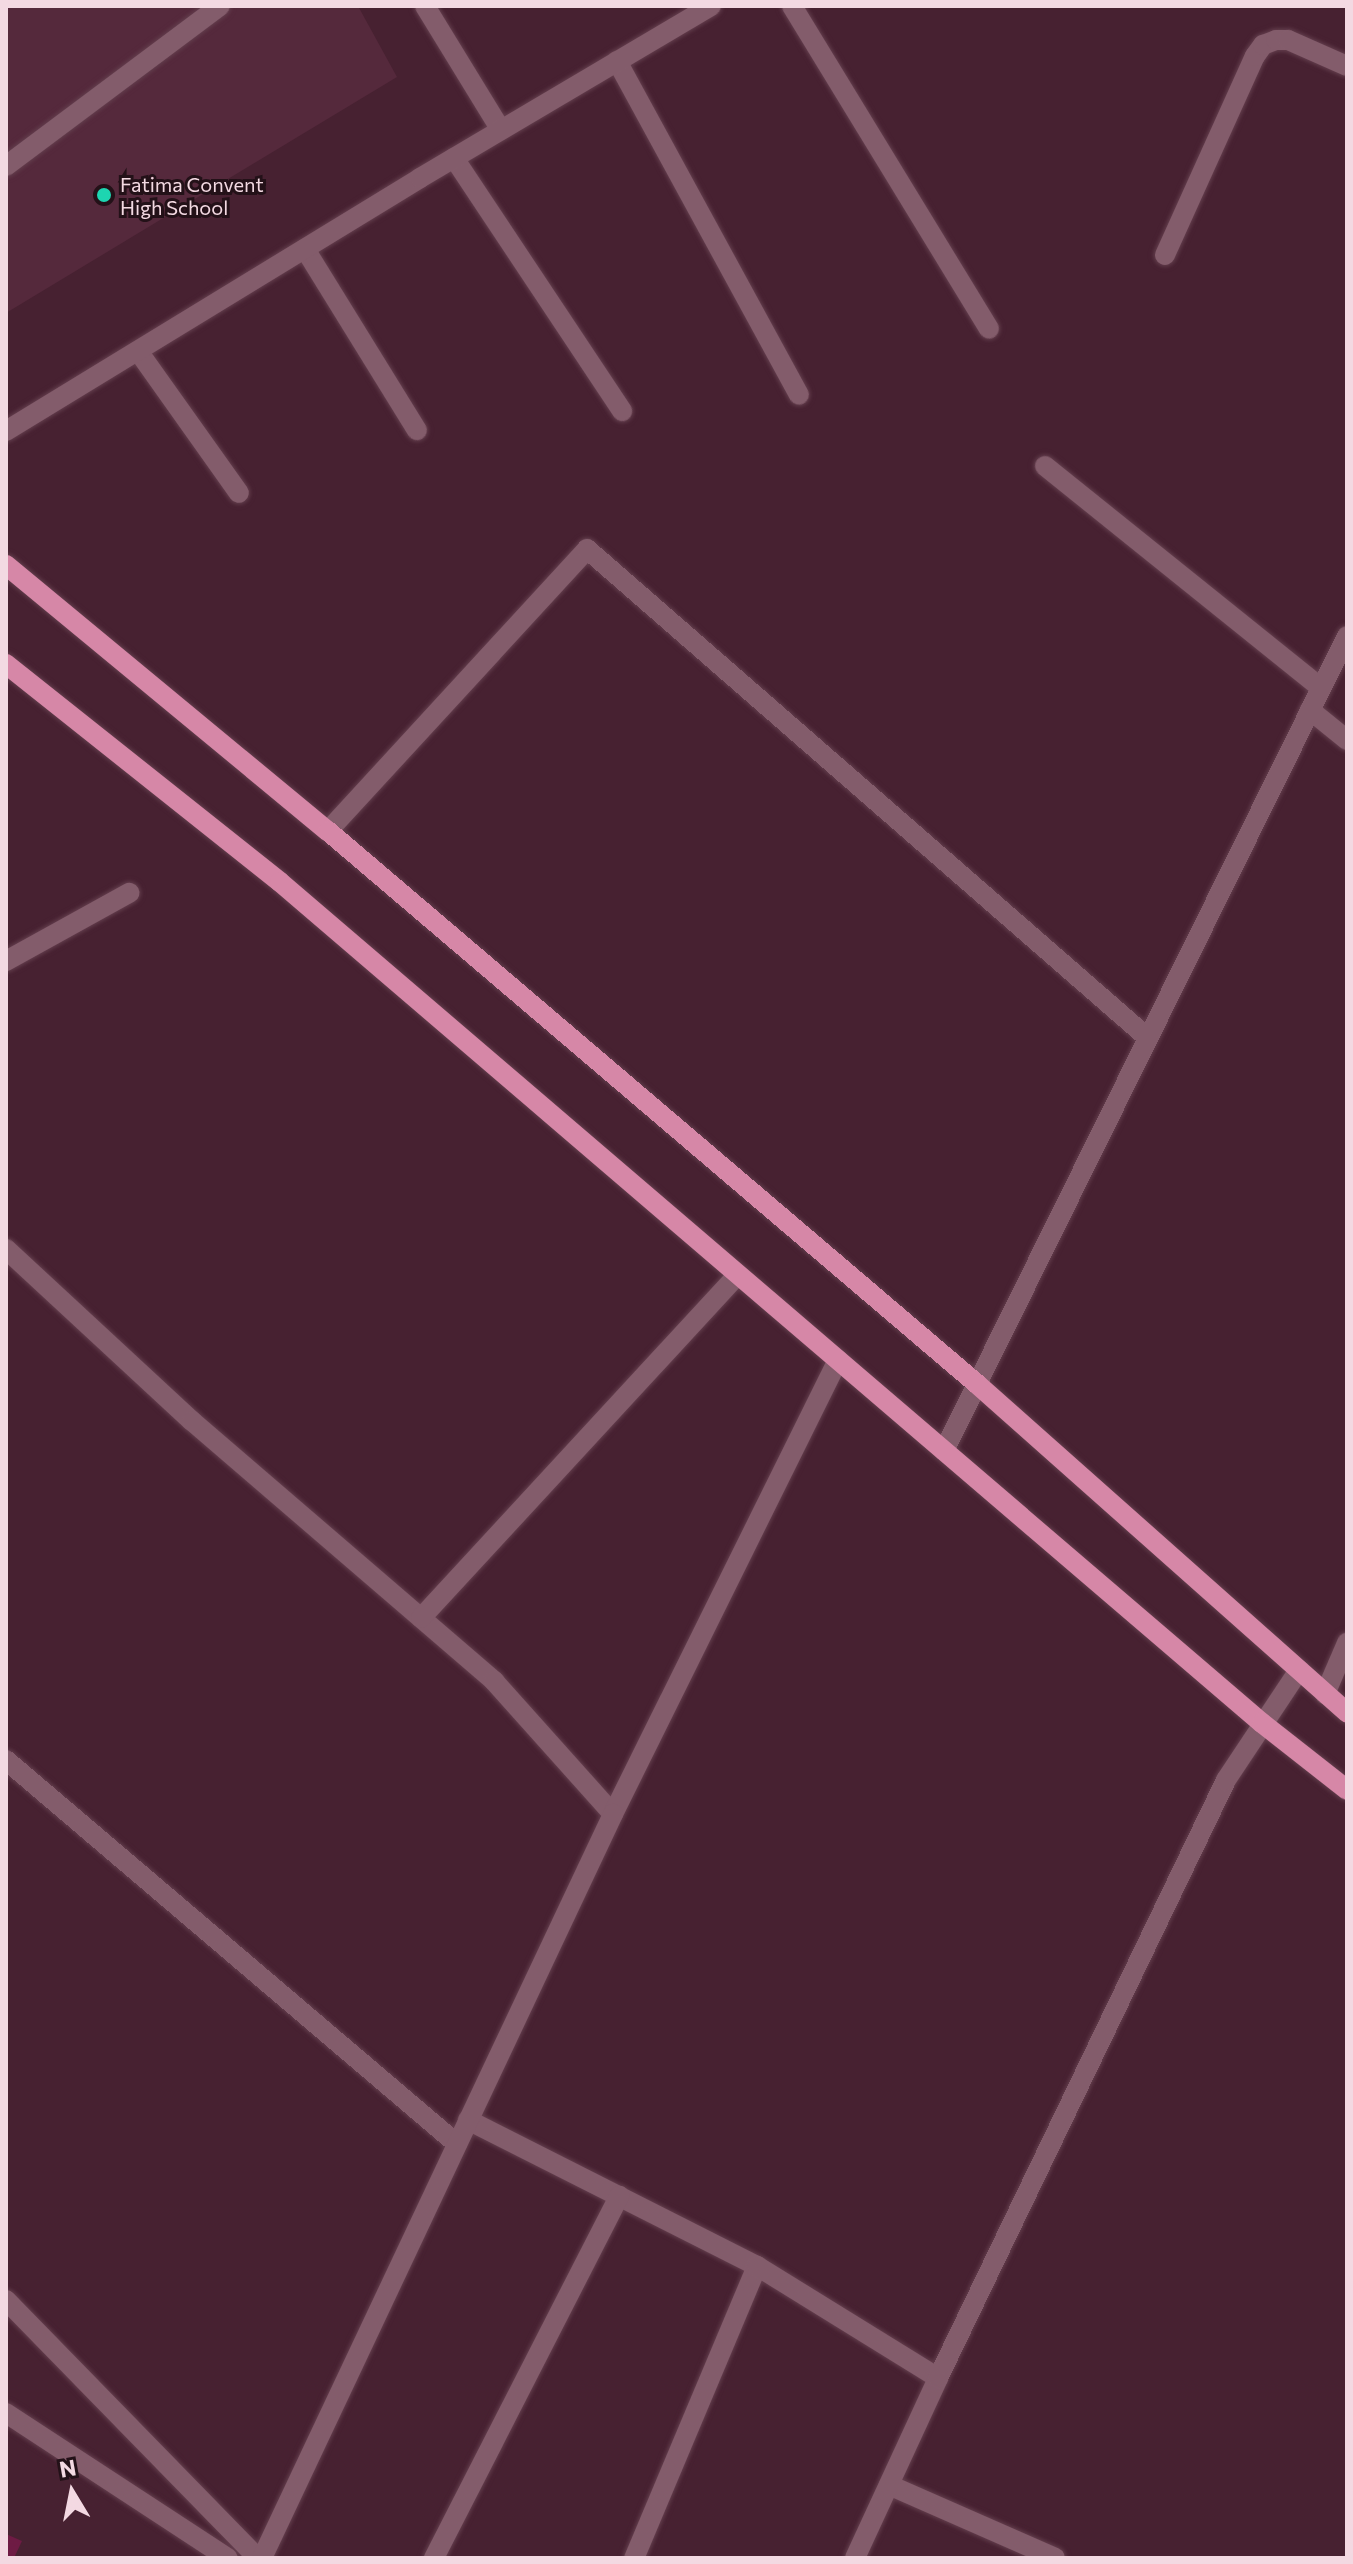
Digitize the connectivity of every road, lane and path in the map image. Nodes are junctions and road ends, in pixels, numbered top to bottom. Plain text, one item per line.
1 (220, 6) edge
2 (425, 6) edge
3 (711, 6) edge
4 (792, 6) edge
5 (617, 61) junction
6 (1347, 66) edge
7 (501, 130) junction
8 (454, 158) junction
9 (6, 166) edge
10 (305, 249) junction
11 (1165, 255) dead end
12 (989, 329) dead end
13 (138, 351) junction
14 (799, 395) dead end
15 (622, 411) dead end
16 (417, 430) dead end
17 (6, 431) edge
18 (1045, 466) dead end
19 (239, 493) dead end
20 (6, 565) edge
21 (1347, 636) edge
22 (6, 664) edge
23 (1321, 688) junction
24 (1310, 710) junction
25 (1347, 740) edge
26 (328, 831) junction
27 (129, 893) dead end
28 (6, 961) edge
29 (1148, 1038) junction
30 (6, 1249) edge
31 (738, 1275) junction
32 (838, 1360) junction
33 (977, 1384) junction
34 (944, 1451) junction
35 (421, 1618) junction
36 (1347, 1643) edge
37 (1299, 1670) junction
38 (1325, 1694) junction
39 (1347, 1713) edge
40 (1262, 1723) junction
41 (6, 1760) edge
42 (1347, 1790) edge
43 (613, 1814) junction
44 (468, 2120) junction
45 (457, 2144) junction
46 (619, 2196) junction
47 (757, 2266) junction
48 (6, 2300) edge
49 (938, 2378) junction
50 (6, 2413) edge
51 (889, 2485) junction
52 (228, 2558) edge
53 (260, 2558) edge
54 (434, 2558) edge
55 (634, 2558) edge
56 (855, 2558) edge
57 (1055, 2558) edge

1 - 9 street
2 - 7 street
3 - 5 street
4 - 12 street
5 - 7 street
5 - 14 street
6 - 11 street
7 - 8 street
8 - 10 street
8 - 15 street
10 - 13 street
10 - 16 street
13 - 17 street
13 - 19 street
18 - 23 street
20 - 26 main road
21 - 23 street
22 - 31 main road
23 - 24 street
24 - 25 street
24 - 29 street
26 - 29 street
26 - 33 main road
27 - 28 street
29 - 33 street
30 - 35 street
31 - 32 main road
31 - 35 street
32 - 34 main road
32 - 43 street
33 - 34 street
33 - 37 main road
34 - 40 main road
35 - 43 street
36 - 38 street
37 - 38 main road
37 - 40 street
38 - 39 main road
40 - 42 main road
40 - 49 street
41 - 45 street
43 - 44 street
44 - 45 street
44 - 46 street
45 - 53 street
46 - 47 street
46 - 54 street
47 - 49 street
47 - 55 street
48 - 53 street
49 - 51 street
50 - 52 street
51 - 56 street
51 - 57 street

